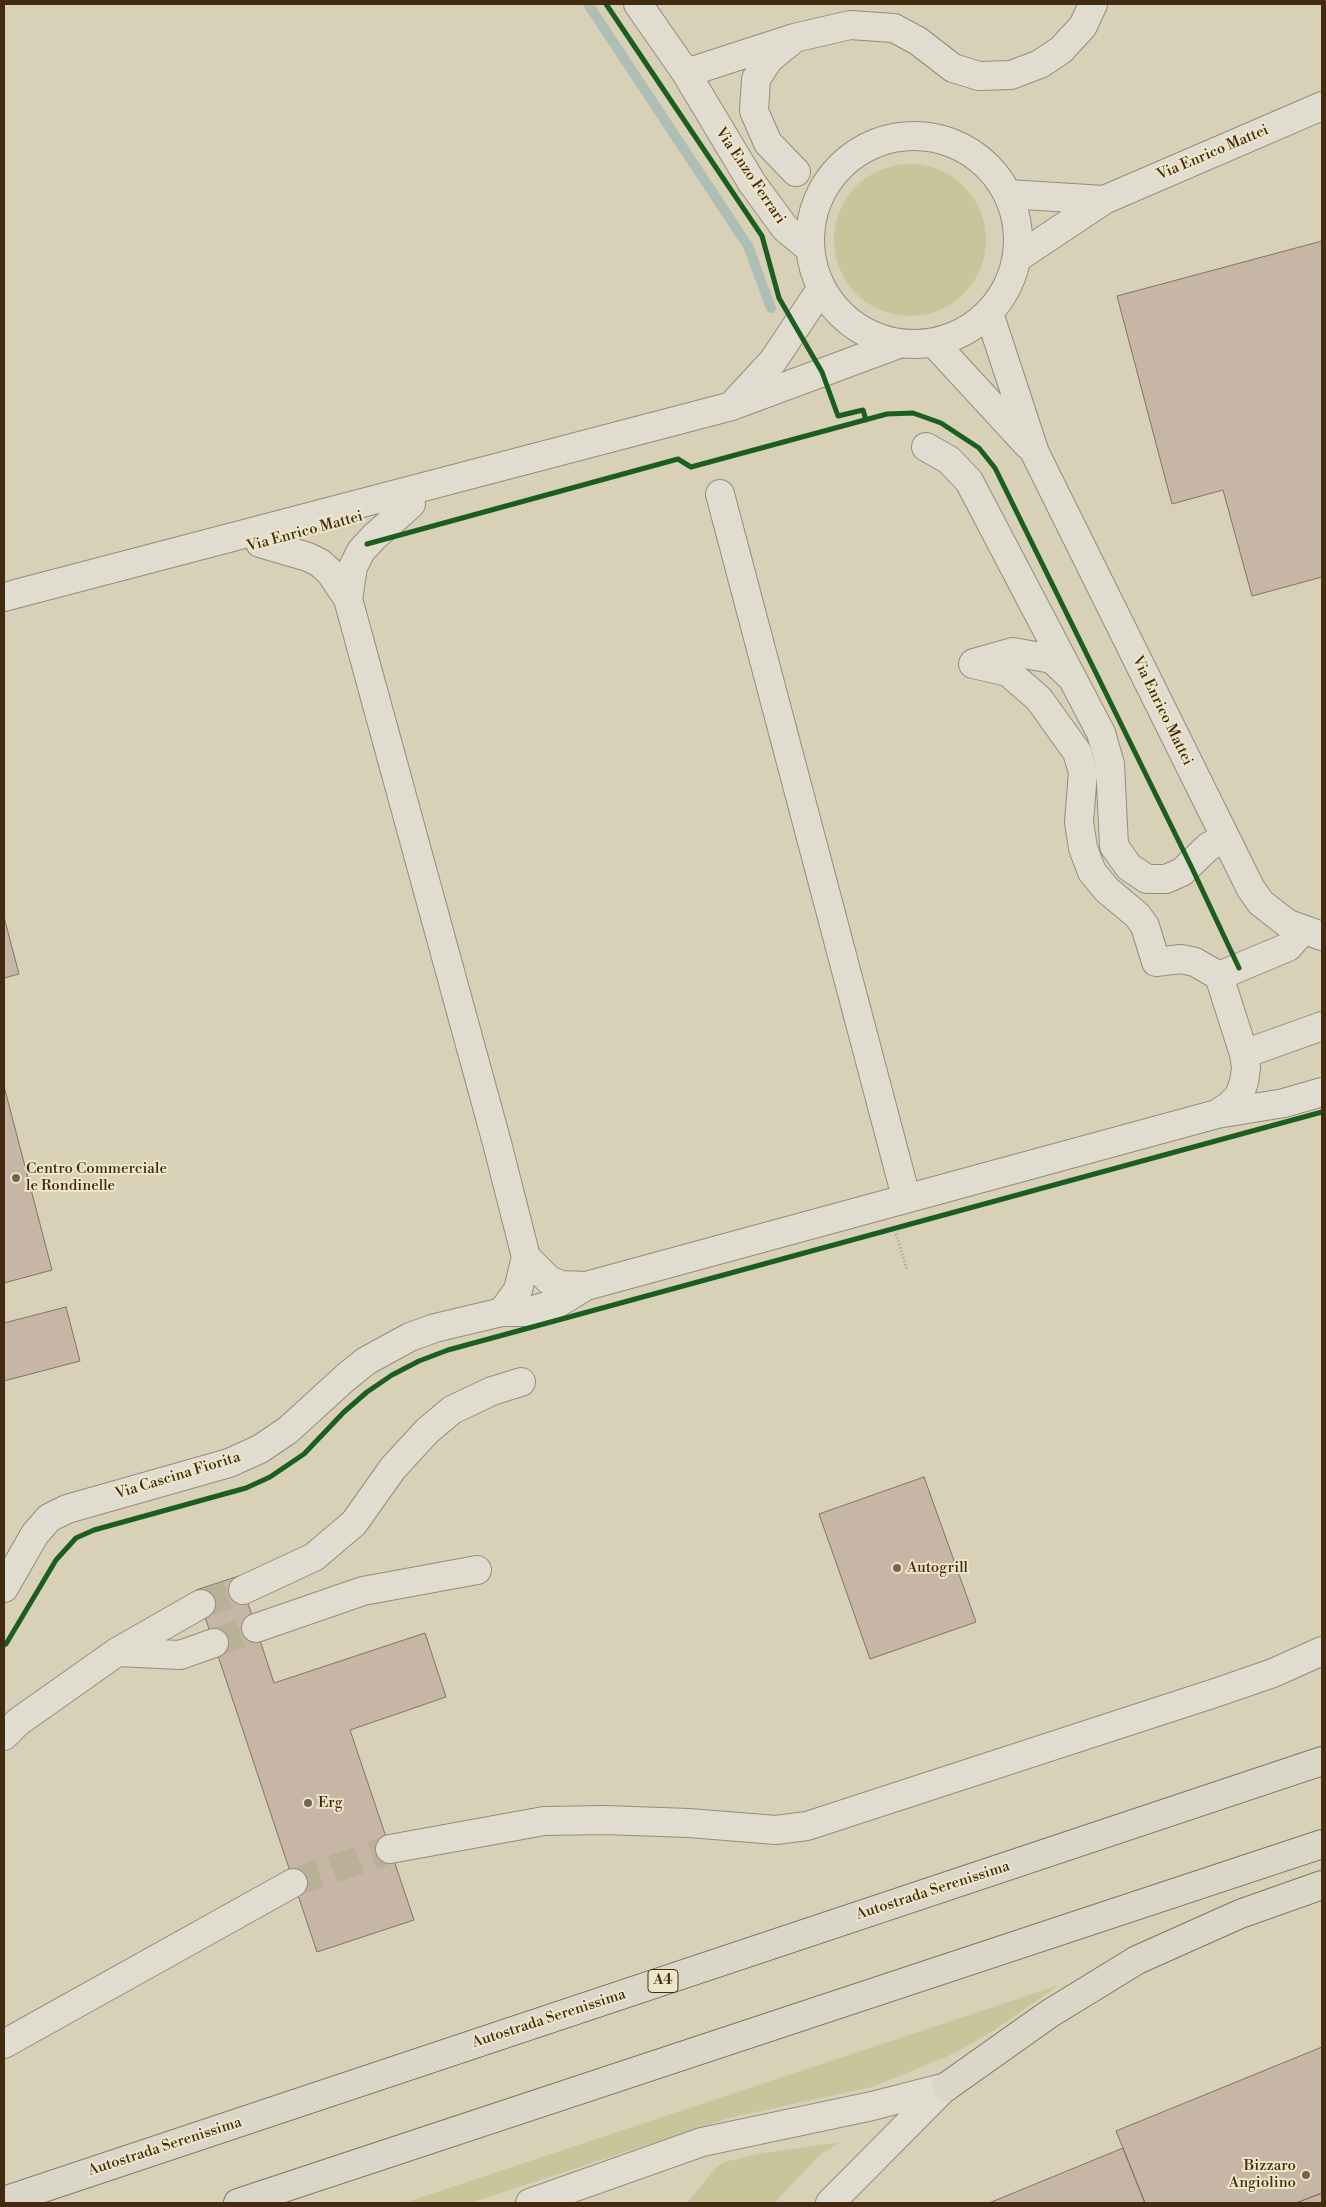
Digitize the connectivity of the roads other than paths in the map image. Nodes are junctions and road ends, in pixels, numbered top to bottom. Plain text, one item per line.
1 (638, 4) edge
2 (1093, 4) edge
3 (794, 38) junction
4 (686, 73) junction
5 (1322, 106) edge
6 (715, 122) junction
7 (796, 172) junction
8 (829, 179) junction
9 (1008, 194) junction
10 (1104, 200) junction
11 (809, 248) junction
12 (1017, 258) junction
13 (821, 289) junction
14 (989, 313) junction
15 (934, 343) junction
16 (899, 344) junction
17 (732, 406) junction
18 (601, 440) junction
19 (926, 447) dead end
20 (1035, 453) junction
21 (720, 494) dead end
22 (411, 504) junction
23 (260, 544) junction
24 (4, 597) edge
25 (348, 599) junction
26 (4, 602) edge
27 (1074, 680) junction
28 (1224, 838) junction
29 (1312, 933) edge
30 (1219, 976) junction
31 (1322, 1026) edge
32 (1244, 1054) junction
33 (1322, 1092) edge
34 (1217, 1114) junction
35 (906, 1198) junction
36 (526, 1257) junction
37 (586, 1286) junction
38 (502, 1312) junction
39 (522, 1382) dead end
40 (477, 1570) dead end
41 (4, 1588) edge
42 (243, 1590) tunnel mouth
43 (201, 1604) tunnel mouth
44 (256, 1628) tunnel mouth
45 (214, 1643) tunnel mouth
46 (1322, 1651) edge
47 (117, 1652) junction
48 (4, 1736) edge
49 (1322, 1761) edge
50 (1322, 1844) edge
51 (390, 1849) tunnel mouth
52 (293, 1883) tunnel mouth
53 (1322, 1885) edge
54 (4, 2044) edge
55 (946, 2087) junction
56 (4, 2201) edge
57 (238, 2203) edge
58 (530, 2203) edge
59 (830, 2203) edge

1 - 4 street, Via Enzo Ferrari
2 - 3 street
3 - 4 street
3 - 7 street
4 - 6 street, Via Enzo Ferrari
5 - 10 street, Via Enrico Mattei
6 - 7 street, Via Enzo Ferrari
6 - 11 street, Via Enzo Ferrari
7 - 8 street, Via Enzo Ferrari
8 - 9 street
8 - 11 street
9 - 10 street, Via Enrico Mattei
9 - 12 street
10 - 12 street, Via Enrico Mattei
11 - 13 street
12 - 14 street
13 - 16 street
13 - 17 street
14 - 15 street
14 - 20 street, Via Enrico Mattei
15 - 16 street
15 - 20 street, Via Enrico Mattei
16 - 17 street, Via Enrico Mattei
17 - 18 street, Via Enrico Mattei
18 - 22 street, Via Enrico Mattei
18 - 24 street, Via Enrico Mattei
19 - 27 street
20 - 28 street, Via Enrico Mattei
21 - 35 street
22 - 23 street, Via Enrico Mattei
22 - 25 street
23 - 25 street
23 - 26 street, Via Enrico Mattei
25 - 36 street
27 - 28 street
27 - 30 street
28 - 29 street, Via Enrico Mattei
29 - 30 street
30 - 32 street
31 - 32 street
32 - 34 street
33 - 34 street
34 - 35 street
35 - 37 street
36 - 37 street
36 - 38 street
37 - 38 street, Via Cascina Fiorita
38 - 41 street, Via Cascina Fiorita
39 - 42 street
40 - 44 street
43 - 47 street
45 - 47 street
46 - 51 street
47 - 48 street
49 - 56 highway, Autostrada Serenissima / A4
50 - 57 highway
52 - 54 street
53 - 55 highway
55 - 58 street
55 - 59 street

